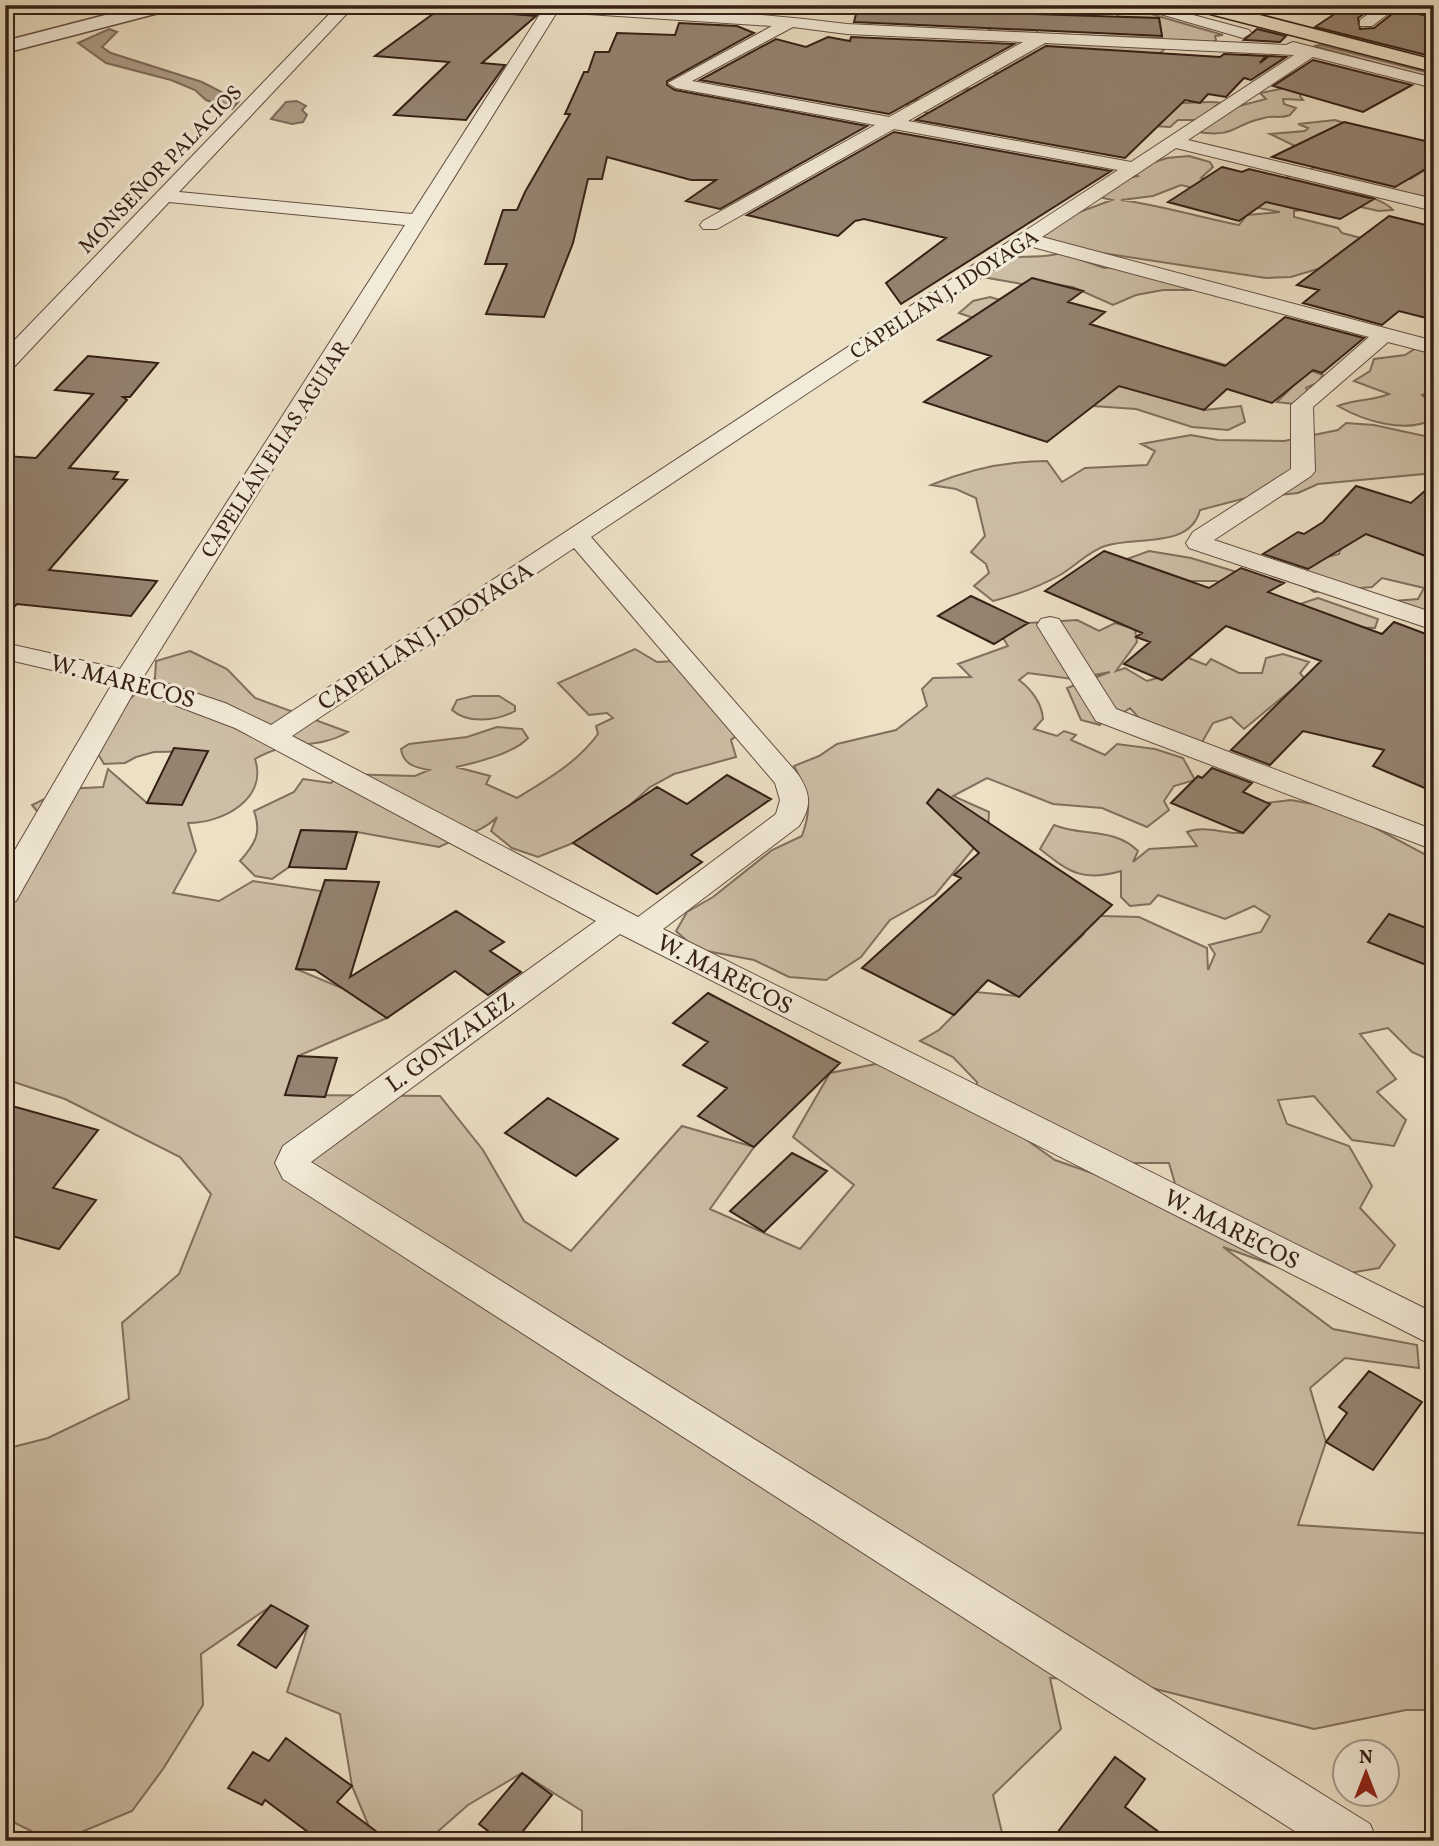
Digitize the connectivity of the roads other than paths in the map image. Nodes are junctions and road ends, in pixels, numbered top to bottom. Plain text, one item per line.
1 (167, 5) edge
2 (347, 5) edge
3 (517, 5) edge
4 (835, 5) edge
5 (1137, 5) edge
6 (1198, 5) edge
7 (1239, 5) edge
8 (1392, 5) edge
9 (552, 8) junction
10 (791, 22) junction
11 (1366, 23) dead end
12 (825, 27) junction
13 (1041, 39) junction
14 (1307, 42) junction
15 (5, 47) edge
16 (1434, 55) edge
17 (1434, 66) edge
18 (1434, 83) edge
19 (889, 124) junction
20 (1174, 142) junction
21 (1134, 168) junction
22 (165, 196) junction
23 (1434, 205) edge
24 (420, 221) junction
25 (710, 225) dead end
26 (1027, 239) junction
27 (1385, 334) junction
28 (1434, 348) edge
29 (5, 363) edge
30 (577, 536) junction
31 (1434, 622) edge
32 (1050, 625) dead end
33 (5, 651) edge
34 (129, 677) junction
35 (273, 736) junction
36 (1434, 841) edge
37 (5, 894) edge
38 (629, 925) junction
39 (1434, 1331) edge
40 (1353, 1841) edge

1 - 15 street
2 - 22 street, MONSEÑOR PALACIOS
3 - 9 street
4 - 12 street
5 - 14 street
6 - 14 highway
7 - 16 highway
8 - 11 street
9 - 10 street
9 - 24 street, CAPELLÁN ELIAS AGUIAR
10 - 12 street
10 - 19 street
12 - 13 street
13 - 14 street
13 - 19 street
14 - 17 highway
14 - 18 street
14 - 20 street, CAPELLAN J. IDOYAGA
19 - 21 street
19 - 25 street
20 - 21 street, CAPELLAN J. IDOYAGA
20 - 23 street
21 - 26 street, CAPELLAN J. IDOYAGA
22 - 24 street
22 - 29 street, MONSEÑOR PALACIOS
24 - 34 street, CAPELLÁN ELIAS AGUIAR
26 - 27 street
26 - 30 street, CAPELLAN J. IDOYAGA
27 - 28 street
27 - 31 street
30 - 35 street, CAPELLAN J. IDOYAGA
30 - 38 street, L. GONZALEZ
32 - 36 street
33 - 34 street, W. MARECOS
34 - 35 street, W. MARECOS
34 - 37 street, CAPELLÁN ELIAS AGUIAR
35 - 38 street, W. MARECOS
38 - 39 street, W. MARECOS
38 - 40 street, L. GONZALEZ

